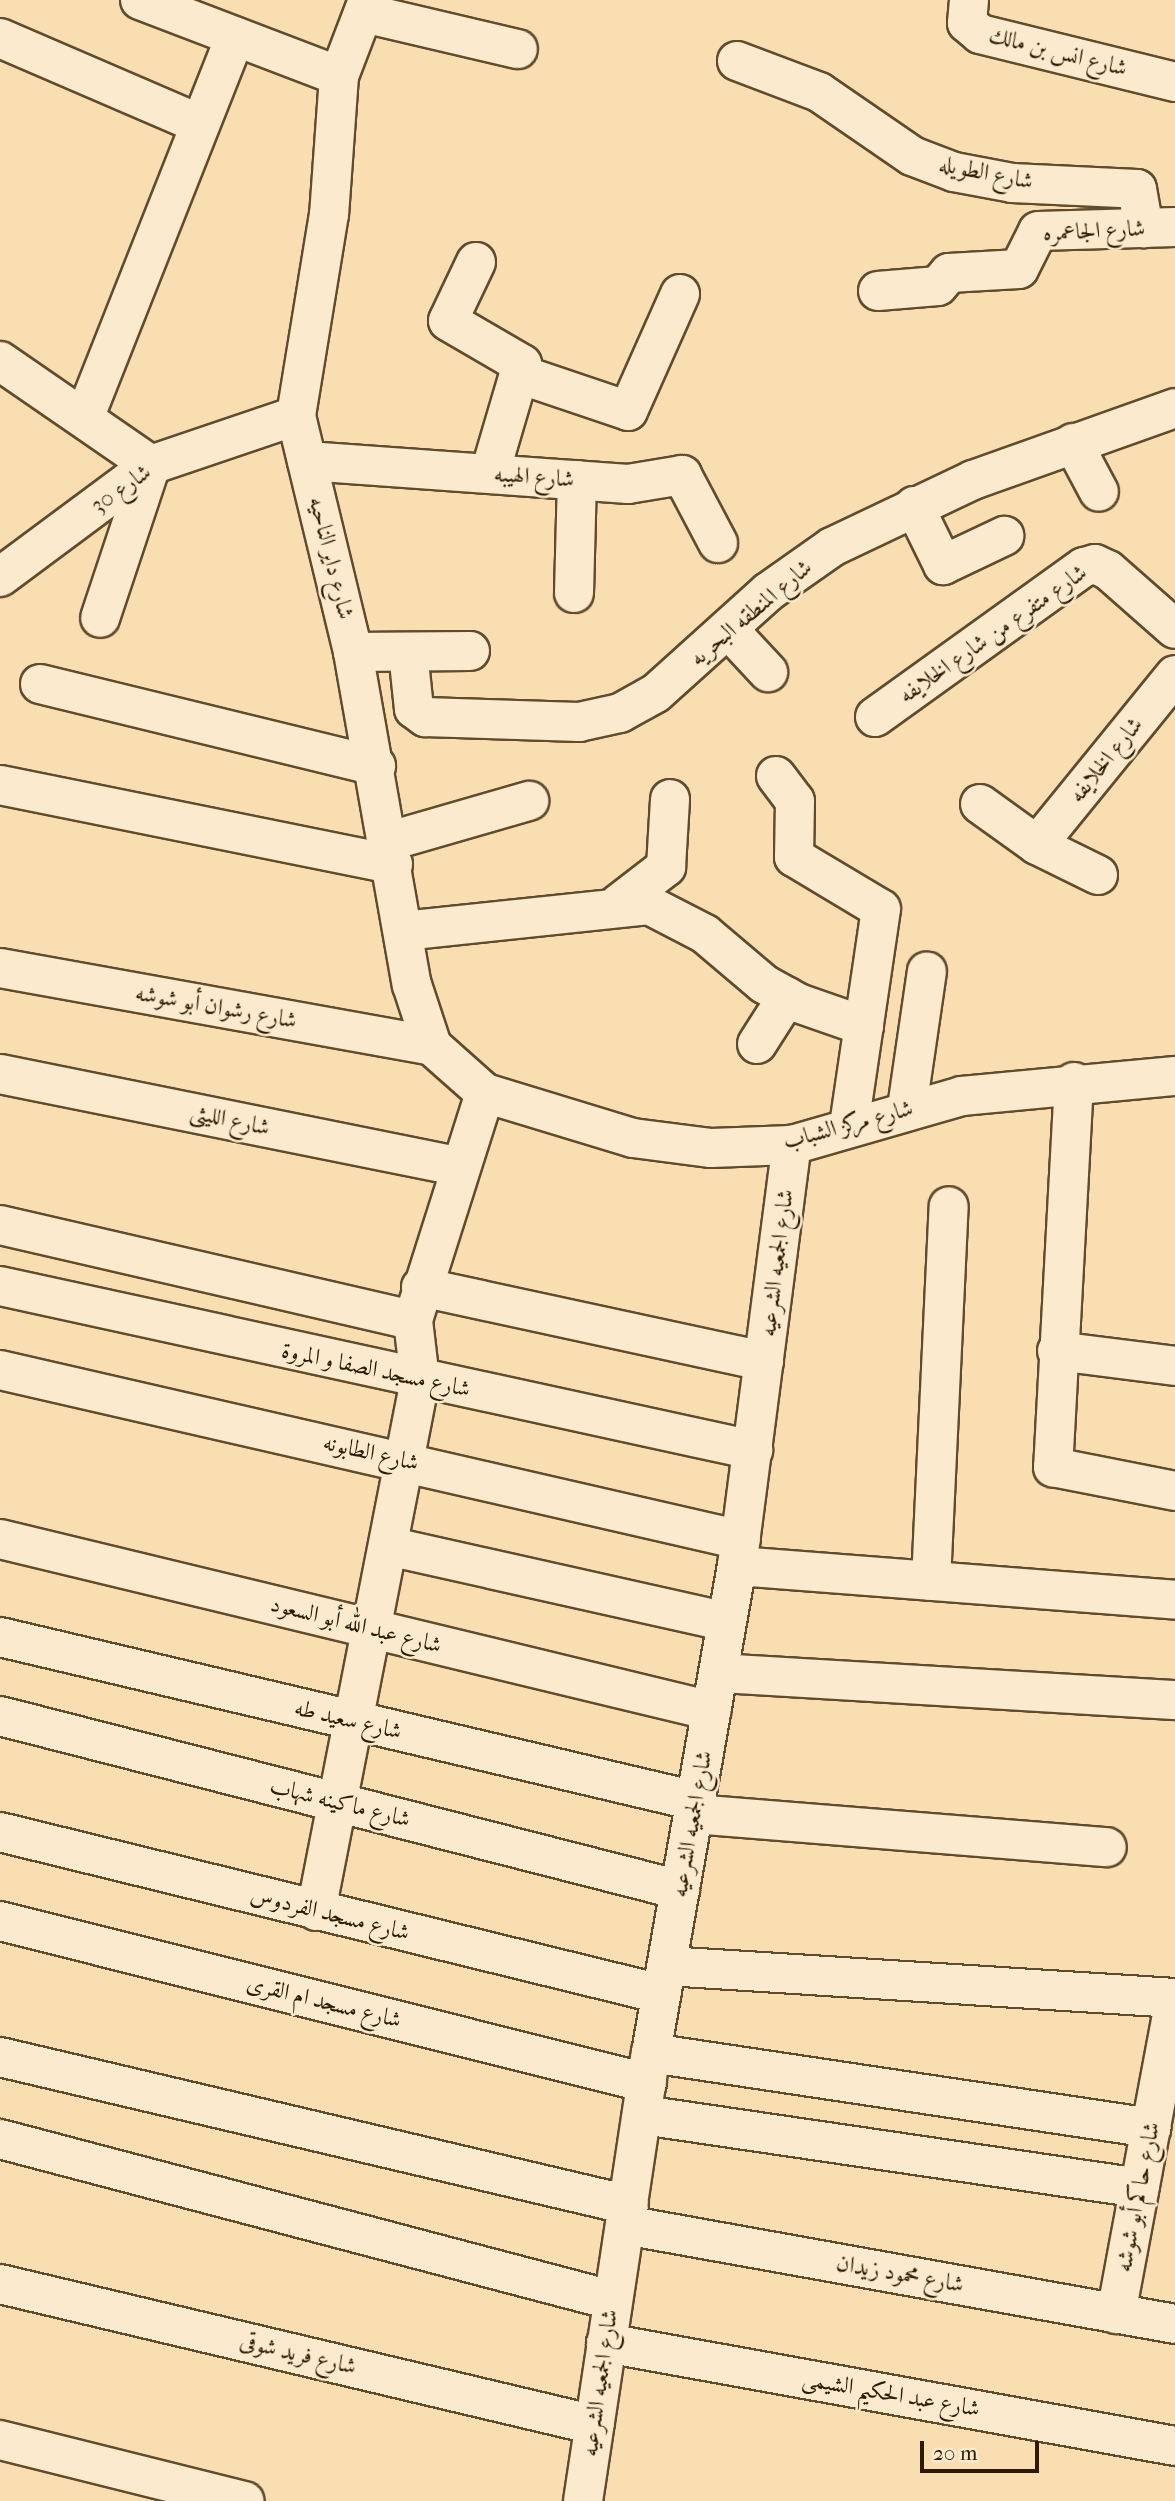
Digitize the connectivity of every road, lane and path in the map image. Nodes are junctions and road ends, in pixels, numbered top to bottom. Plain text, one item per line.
1 (970, 0) edge
2 (156, 3) edge
3 (366, 7) edge
4 (234, 37) junction
5 (0, 38) edge
6 (519, 48) dead end
7 (737, 61) dead end
8 (339, 76) junction
9 (1175, 82) edge
10 (200, 124) junction
11 (1159, 228) edge
12 (476, 262) dead end
13 (878, 291) dead end
14 (680, 294) dead end
15 (0, 361) edge
16 (519, 374) junction
17 (1175, 408) edge
18 (85, 416) junction
19 (296, 416) junction
20 (1073, 443) junction
21 (307, 460) junction
22 (151, 465) junction
23 (490, 474) junction
24 (577, 480) junction
25 (1099, 492) dead end
26 (914, 506) junction
27 (1004, 536) dead end
28 (718, 543) dead end
29 (7, 562) edge
30 (573, 593) dead end
31 (100, 618) dead end
32 (728, 629) junction
33 (1175, 629) edge
34 (470, 651) dead end
35 (353, 652) junction
36 (408, 652) junction
37 (768, 672) dead end
38 (1175, 675) edge
39 (40, 684) dead end
40 (875, 717) dead end
41 (376, 766) junction
42 (776, 776) dead end
43 (0, 785) edge
44 (670, 799) dead end
45 (529, 801) dead end
46 (980, 804) dead end
47 (1037, 845) junction
48 (392, 853) junction
49 (1098, 875) dead end
50 (618, 904) junction
51 (403, 931) junction
52 (0, 968) edge
53 (927, 971) dead end
54 (787, 997) junction
55 (864, 1026) junction
56 (757, 1044) dead end
57 (432, 1046) junction
58 (0, 1073) edge
59 (1175, 1076) edge
60 (1074, 1082) junction
61 (485, 1093) junction
62 (907, 1108) junction
63 (849, 1126) junction
64 (792, 1145) junction
65 (460, 1167) junction
66 (949, 1206) dead end
67 (0, 1225) edge
68 (0, 1286) edge
69 (417, 1304) junction
70 (1057, 1351) junction
71 (764, 1361) junction
72 (1175, 1366) edge
73 (0, 1370) edge
74 (420, 1380) junction
75 (753, 1450) junction
76 (404, 1461) junction
77 (1175, 1491) edge
78 (0, 1539) edge
79 (388, 1546) junction
80 (739, 1553) junction
81 (931, 1581) junction
82 (1175, 1600) edge
83 (727, 1622) junction
84 (372, 1629) junction
85 (0, 1637) edge
86 (719, 1673) junction
87 (1175, 1700) edge
88 (712, 1711) junction
89 (0, 1716) edge
90 (353, 1721) junction
91 (338, 1802) junction
92 (695, 1807) junction
93 (0, 1832) edge
94 (1107, 1847) dead end
95 (680, 1890) junction
96 (317, 1911) junction
97 (0, 1921) edge
98 (664, 1980) junction
99 (1175, 1998) edge
100 (0, 2056) edge
101 (647, 2084) junction
102 (1151, 2128) junction
103 (0, 2139) edge
104 (1140, 2188) junction
105 (627, 2215) junction
106 (0, 2284) edge
107 (611, 2300) junction
108 (1116, 2314) junction
109 (1175, 2324) edge
110 (606, 2343) junction
111 (595, 2425) junction
112 (0, 2440) edge
113 (1175, 2446) edge
114 (245, 2501) edge
115 (583, 2501) edge

1 - 9 street, شارع انس بن مالك
2 - 4 street
3 - 6 street
3 - 8 street, شارع داير الناحيه
4 - 8 street
4 - 10 street
5 - 10 street
7 - 11 street, شارع الطويله
8 - 19 street, شارع داير الناحيه
10 - 18 street
11 - 13 street, شارع الجاعمره
12 - 16 street
14 - 16 street
15 - 18 street
16 - 23 street
17 - 20 street, شارع المنطقه البحريه
18 - 22 street
19 - 21 street, شارع داير الناحيه
19 - 22 street, شارع 30
20 - 25 street
20 - 26 street, شارع المنطقه البحريه
21 - 23 street, شارع الهيبه
21 - 35 street, شارع داير الناحيه
22 - 29 street, شارع 30
22 - 31 street
23 - 24 street, شارع الهيبه
24 - 28 street, شارع الهيبه
24 - 30 street
26 - 27 street
26 - 32 street, شارع المنطقه البحريه
32 - 36 street, شارع المنطقه البحريه
32 - 37 street
33 - 40 street, شارع متفرع من شارع الخلايفه
34 - 36 street
35 - 36 street
35 - 41 street, شارع داير الناحيه
38 - 47 street, شارع الخلايفه
39 - 41 street
41 - 48 street, شارع داير الناحيه
42 - 55 street
43 - 48 street
44 - 50 street
45 - 48 street
46 - 47 street
47 - 49 street
48 - 51 street, شارع داير الناحيه
50 - 51 street
50 - 54 street
51 - 57 street, شارع داير الناحيه
52 - 57 street, شارع رشوان أبو شوشه
53 - 62 street
54 - 55 street
54 - 56 street
55 - 63 street
57 - 61 street
58 - 65 street, شارع الليثى
59 - 60 street, شارع مركز الشباب
60 - 62 street, شارع مركز الشباب
60 - 70 street
61 - 64 street, شارع مركز الشباب
61 - 65 street
62 - 63 street, شارع مركز الشباب
63 - 64 street, شارع مركز الشباب
64 - 71 street, شارع الجمعيه الشرعيه
65 - 69 street
66 - 81 street
67 - 69 street
68 - 74 street, شارع مسجد الصفا و المروة
69 - 71 street
69 - 74 street
70 - 72 street
70 - 77 street
71 - 75 street, شارع الجمعيه الشرعيه
73 - 76 street, شارع الطابونه
74 - 75 street, شارع مسجد الصفا و المروة
74 - 76 street
75 - 80 street, شارع الجمعيه الشرعيه
76 - 79 street
76 - 80 street, شارع الطابونه
78 - 84 street, شارع عبد الله أبو السعود
79 - 83 street
79 - 84 street
80 - 81 street, شارع الطابونه
80 - 83 street, شارع الجمعيه الشرعيه
81 - 82 street, شارع الطابونه
83 - 86 street, شارع الجمعيه الشرعيه
84 - 88 street, شارع عبد الله أبو السعود
84 - 90 street
85 - 90 street, شارع سعيد طه
86 - 87 street
86 - 88 street, شارع الجمعيه الشرعيه
88 - 92 street, شارع الجمعيه الشرعيه
89 - 91 street, شارع ماكينه شهاب
90 - 91 street
90 - 92 street, شارع سعيد طه
91 - 95 street, شارع ماكينه شهاب
91 - 96 street
92 - 94 street, شارع سعيد طه
92 - 95 street, شارع الجمعيه الشرعيه
93 - 96 street, شارع مسجد الفردوس
95 - 98 street, شارع الجمعيه الشرعيه
96 - 98 street, شارع مسجد الفردوس
97 - 101 street, شارع مسجد ام القرى
98 - 99 street, شارع مسجد الفردوس
98 - 101 street, شارع الجمعيه الشرعيه
99 - 102 street, شارع حاكم أبو شوشه
100 - 105 street, شارع محمود زيدان
101 - 102 street
101 - 104 street
101 - 105 street, شارع الجمعيه الشرعيه
102 - 104 street, شارع حاكم أبو شوشه
103 - 107 street
104 - 108 street, شارع حاكم أبو شوشه
105 - 107 street, شارع الجمعيه الشرعيه
105 - 108 street, شارع محمود زيدان
106 - 111 street, شارع فريد شوقى
107 - 110 street, شارع الجمعيه الشرعيه
108 - 109 street, شارع محمود زيدان
110 - 111 street, شارع الجمعيه الشرعيه
110 - 113 street, شارع عبد الحكيم الشيمى
111 - 115 street, شارع الجمعيه الشرعيه
112 - 114 street

